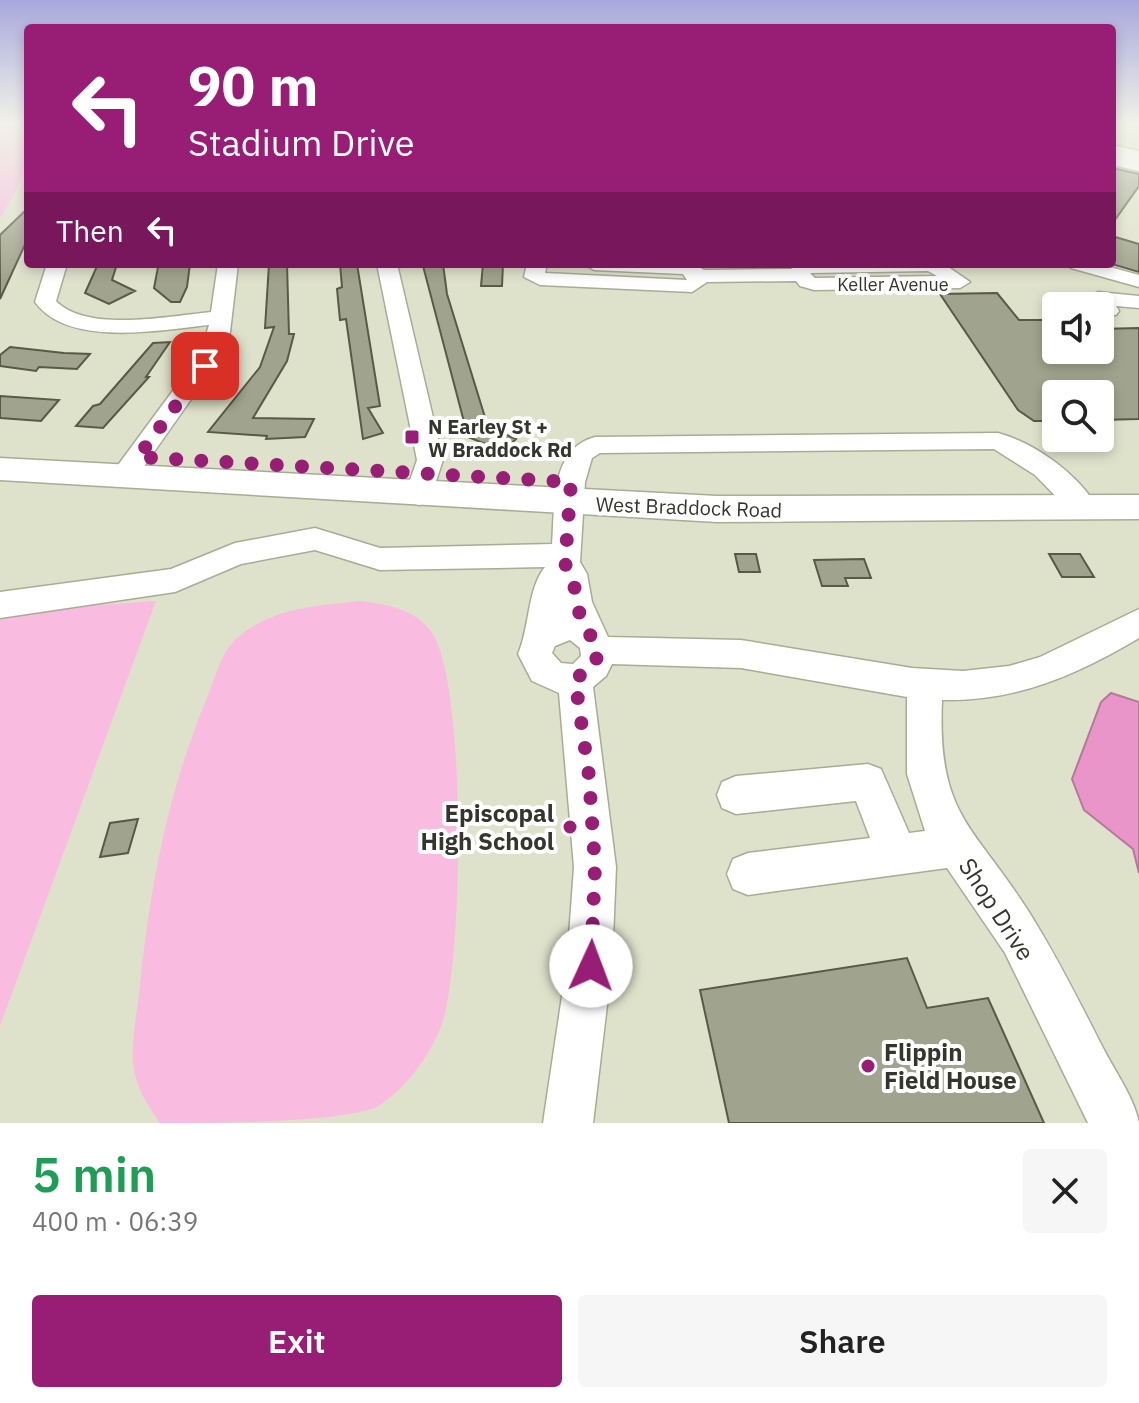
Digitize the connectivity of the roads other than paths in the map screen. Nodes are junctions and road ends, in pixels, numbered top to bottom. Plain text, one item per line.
1 (56, 268) edge
2 (227, 268) edge
3 (388, 268) edge
4 (536, 268) edge
5 (688, 268) edge
6 (801, 268) edge
7 (937, 268) edge
8 (1092, 268) edge
9 (747, 270) edge
10 (800, 275) junction
11 (697, 276) junction
12 (1139, 281) edge
13 (1114, 300) edge
14 (1139, 302) edge
15 (221, 317) junction
16 (0, 448) edge
17 (131, 466) junction
18 (0, 469) edge
19 (422, 484) junction
20 (1139, 486) edge
21 (570, 493) junction
22 (1075, 497) junction
23 (1139, 507) edge
24 (565, 560) junction
25 (0, 605) edge
26 (1139, 622) edge
27 (542, 637) junction
28 (587, 655) junction
29 (925, 684) junction
30 (736, 795) dead end
31 (956, 847) junction
32 (897, 854) junction
33 (748, 874) dead end
34 (568, 1123) edge
35 (1115, 1123) edge

1 - 15 street
2 - 15 street
3 - 19 street
4 - 11 street, Keller Avenue
5 - 11 street, Keller Avenue
6 - 10 street, Keller Avenue
7 - 10 street, Keller Avenue
8 - 12 street
9 - 10 street, Keller Avenue
9 - 11 street, Keller Avenue
13 - 14 street
15 - 17 street
16 - 17 main road, West Braddock Road
17 - 18 main road, West Braddock Road
17 - 19 main road, West Braddock Road
19 - 21 main road, West Braddock Road
20 - 22 main road, West Braddock Road
21 - 22 main road, West Braddock Road
21 - 22 street
21 - 24 street
22 - 23 main road, West Braddock Road
24 - 25 street
24 - 27 street
24 - 28 street
26 - 29 street
27 - 28 street
27 - 28 street
28 - 29 street
28 - 34 street
29 - 31 street, Shop Drive
30 - 32 street
31 - 32 street
31 - 35 street, Shop Drive
32 - 33 street

